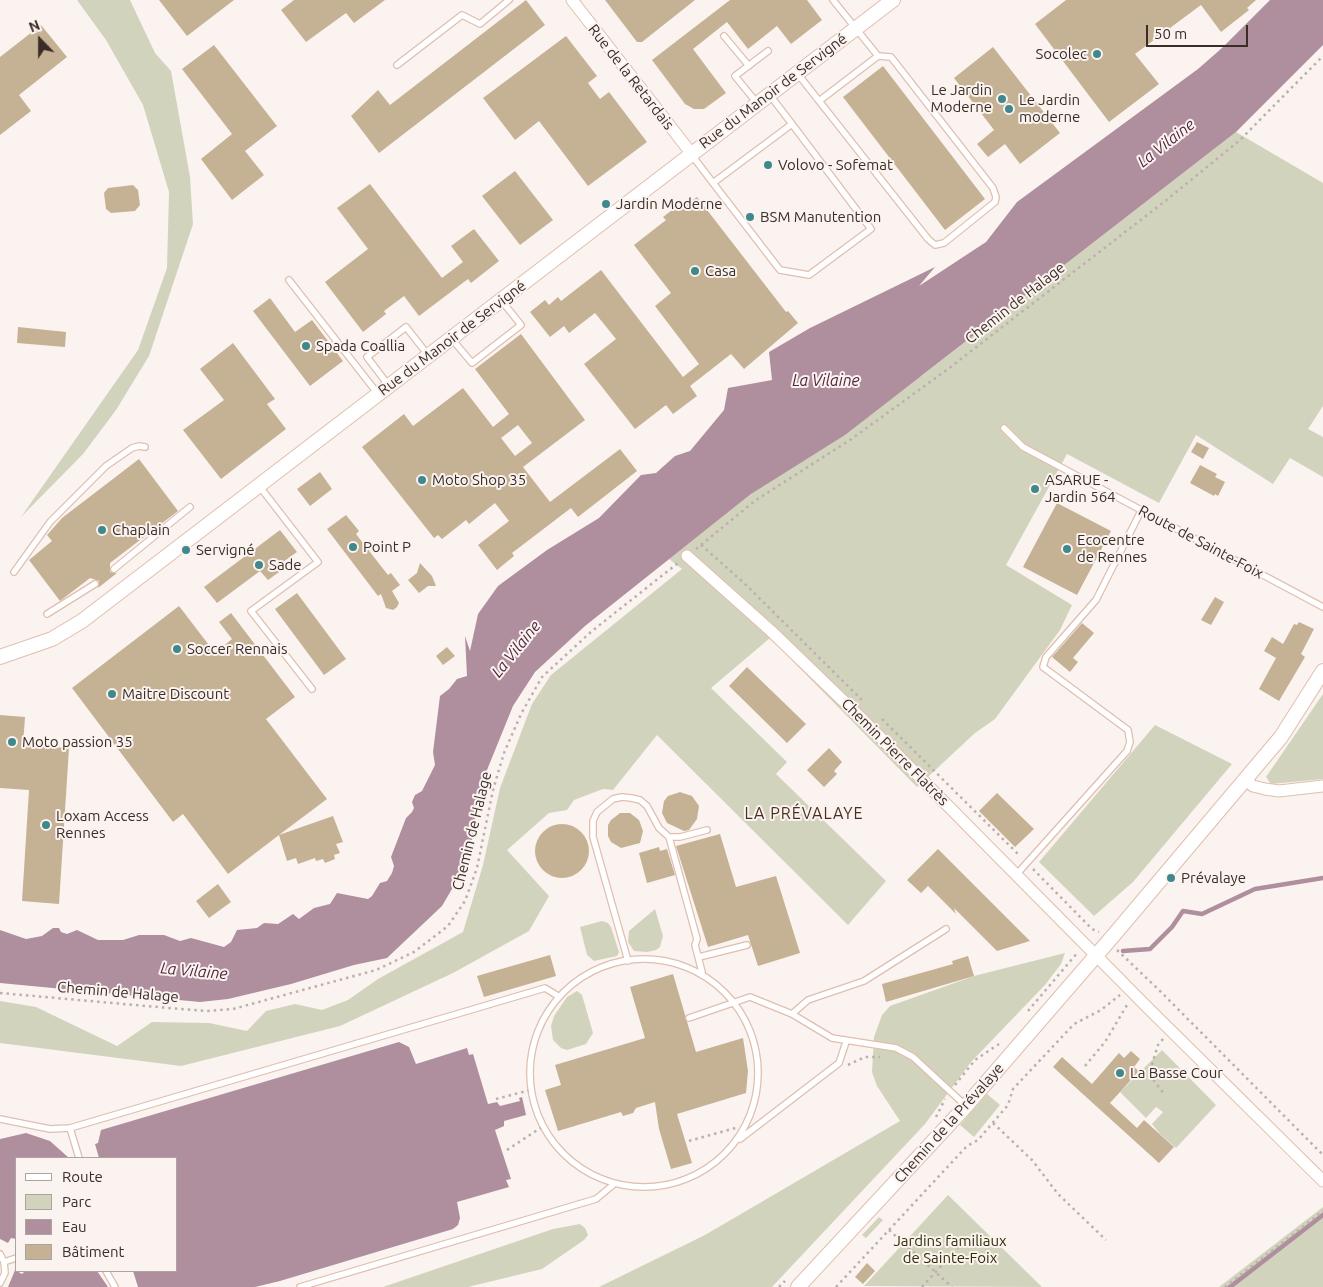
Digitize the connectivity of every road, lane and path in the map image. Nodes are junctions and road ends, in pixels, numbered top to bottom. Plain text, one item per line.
1 (510, 0) edge
2 (572, 0) edge
3 (833, 0) edge
4 (893, 0) edge
5 (856, 28) junction
6 (724, 36) dead end
7 (768, 51) dead end
8 (878, 56) junction
9 (1323, 56) edge
10 (396, 65) dead end
11 (749, 66) junction
12 (797, 73) junction
13 (770, 94) junction
14 (819, 100) junction
15 (757, 103) junction
16 (792, 124) junction
17 (691, 153) junction
18 (713, 183) junction
19 (290, 280) dead end
20 (501, 300) junction
21 (451, 338) junction
22 (428, 355) junction
23 (383, 390) junction
24 (1004, 428) dead end
25 (145, 447) dead end
26 (258, 485) junction
27 (190, 507) dead end
28 (1141, 511) junction
29 (687, 556) joint
30 (114, 569) dead end
31 (14, 572) dead end
32 (95, 584) dead end
33 (1323, 607) edge
34 (47, 614) dead end
35 (0, 658) edge
36 (1323, 671) edge
37 (312, 689) dead end
38 (867, 705) dead end
39 (881, 718) dead end
40 (1244, 779) junction
41 (1323, 786) edge
42 (707, 830) dead end
43 (669, 837) junction
44 (1028, 863) junction
45 (1016, 875) junction
46 (946, 929) dead end
47 (1108, 942) junction
48 (1085, 943) junction
49 (747, 944) dead end
50 (1097, 955) junction
51 (699, 957) junction
52 (628, 961) junction
53 (702, 972) junction
54 (0, 993) edge
55 (1127, 994) junction
56 (558, 996) junction
57 (735, 1003) junction
58 (792, 1014) junction
59 (689, 1018) dead end
60 (1022, 1018) dead end
61 (1171, 1031) junction
62 (1003, 1041) dead end
63 (846, 1042) junction
64 (886, 1058) dead end
65 (1085, 1066) dead end
66 (845, 1067) dead end
67 (530, 1090) junction
68 (950, 1091) junction
69 (941, 1092) dead end
70 (1164, 1094) dead end
71 (496, 1099) dead end
72 (966, 1106) junction
73 (936, 1118) dead end
74 (0, 1119) edge
75 (993, 1123) junction
76 (746, 1125) junction
77 (542, 1127) junction
78 (70, 1128) junction
79 (690, 1141) dead end
80 (736, 1142) junction
81 (507, 1150) dead end
82 (1323, 1155) edge
83 (79, 1157) edge
84 (1323, 1181) edge
85 (613, 1185) junction
86 (1323, 1211) edge
87 (889, 1230) junction
88 (1106, 1240) dead end
89 (963, 1242) dead end
90 (0, 1254) edge
91 (15, 1258) edge
92 (4, 1262) junction
93 (107, 1272) edge
94 (936, 1272) junction
95 (786, 1280) dead end
96 (0, 1284) edge
97 (115, 1287) edge
98 (300, 1287) edge
99 (779, 1287) edge
100 (798, 1287) edge
101 (836, 1287) edge
102 (922, 1287) edge
103 (952, 1287) edge
104 (1225, 1287) edge

1 - 10 lane
2 - 17 street, Rue de la Retardais
3 - 5 lane
4 - 5 street, Rue du Manoir de Servigné
5 - 8 lane
5 - 12 street, Rue du Manoir de Servigné
6 - 11 lane
7 - 11 lane
8 - 14 lane
8 - 14 lane
9 - 38 path, Chemin de Halage
11 - 15 lane
12 - 13 street, Rue du Manoir de Servigné
12 - 14 lane
13 - 15 street, Rue du Manoir de Servigné
13 - 16 lane
15 - 17 street, Rue du Manoir de Servigné
16 - 18 lane
16 - 18 lane
17 - 18 lane
17 - 20 street, Rue du Manoir de Servigné
19 - 23 lane
20 - 21 street, Rue du Manoir de Servigné
20 - 21 lane
21 - 22 street, Rue du Manoir de Servigné
22 - 23 street, Rue du Manoir de Servigné
22 - 23 lane
23 - 26 street, Rue du Manoir de Servigné
24 - 28 lane, Route de Sainte-Foix
25 - 31 lane
26 - 35 street, Rue du Manoir de Servigné
26 - 37 lane
27 - 30 lane
28 - 33 lane, Route de Sainte-Foix
28 - 44 lane
29 - 45 street, Chemin Pierre Flatrès
29 - 54 path, Chemin de Halage
32 - 34 lane
36 - 40 street
39 - 44 path
40 - 41 street
40 - 47 street
42 - 43 lane
43 - 51 lane
43 - 52 lane
44 - 45 lane
44 - 47 path
45 - 48 street, Chemin Pierre Flatrès
46 - 58 lane
47 - 50 street
47 - 82 path
48 - 50 street, Chemin Pierre Flatrès
48 - 60 path
49 - 51 lane
50 - 55 street, Chemin Pierre Flatrès
50 - 72 street, Chemin de la Prévalaye
51 - 53 lane
52 - 53 lane
52 - 56 lane
53 - 57 lane
55 - 61 street, Chemin Pierre Flatrès
55 - 65 path
55 - 75 path
56 - 67 lane
56 - 78 lane
57 - 58 lane
57 - 59 lane
57 - 76 lane
58 - 63 lane
61 - 70 path
61 - 84 street, Chemin Pierre Flatrès
62 - 68 path
63 - 68 lane
63 - 80 lane
64 - 66 path
67 - 71 path
67 - 77 lane
68 - 72 lane
69 - 73 path
72 - 100 street, Chemin de la Prévalaye
74 - 78 lane
75 - 87 path
75 - 88 path
76 - 79 path
76 - 80 lane
77 - 81 path
77 - 85 lane
78 - 83 lane
80 - 85 lane
85 - 98 lane
86 - 104 path
87 - 94 path
87 - 101 path
89 - 94 path
90 - 92 lane
91 - 92 lane
92 - 96 lane
93 - 97 lane
94 - 102 path
94 - 103 path
95 - 99 path

